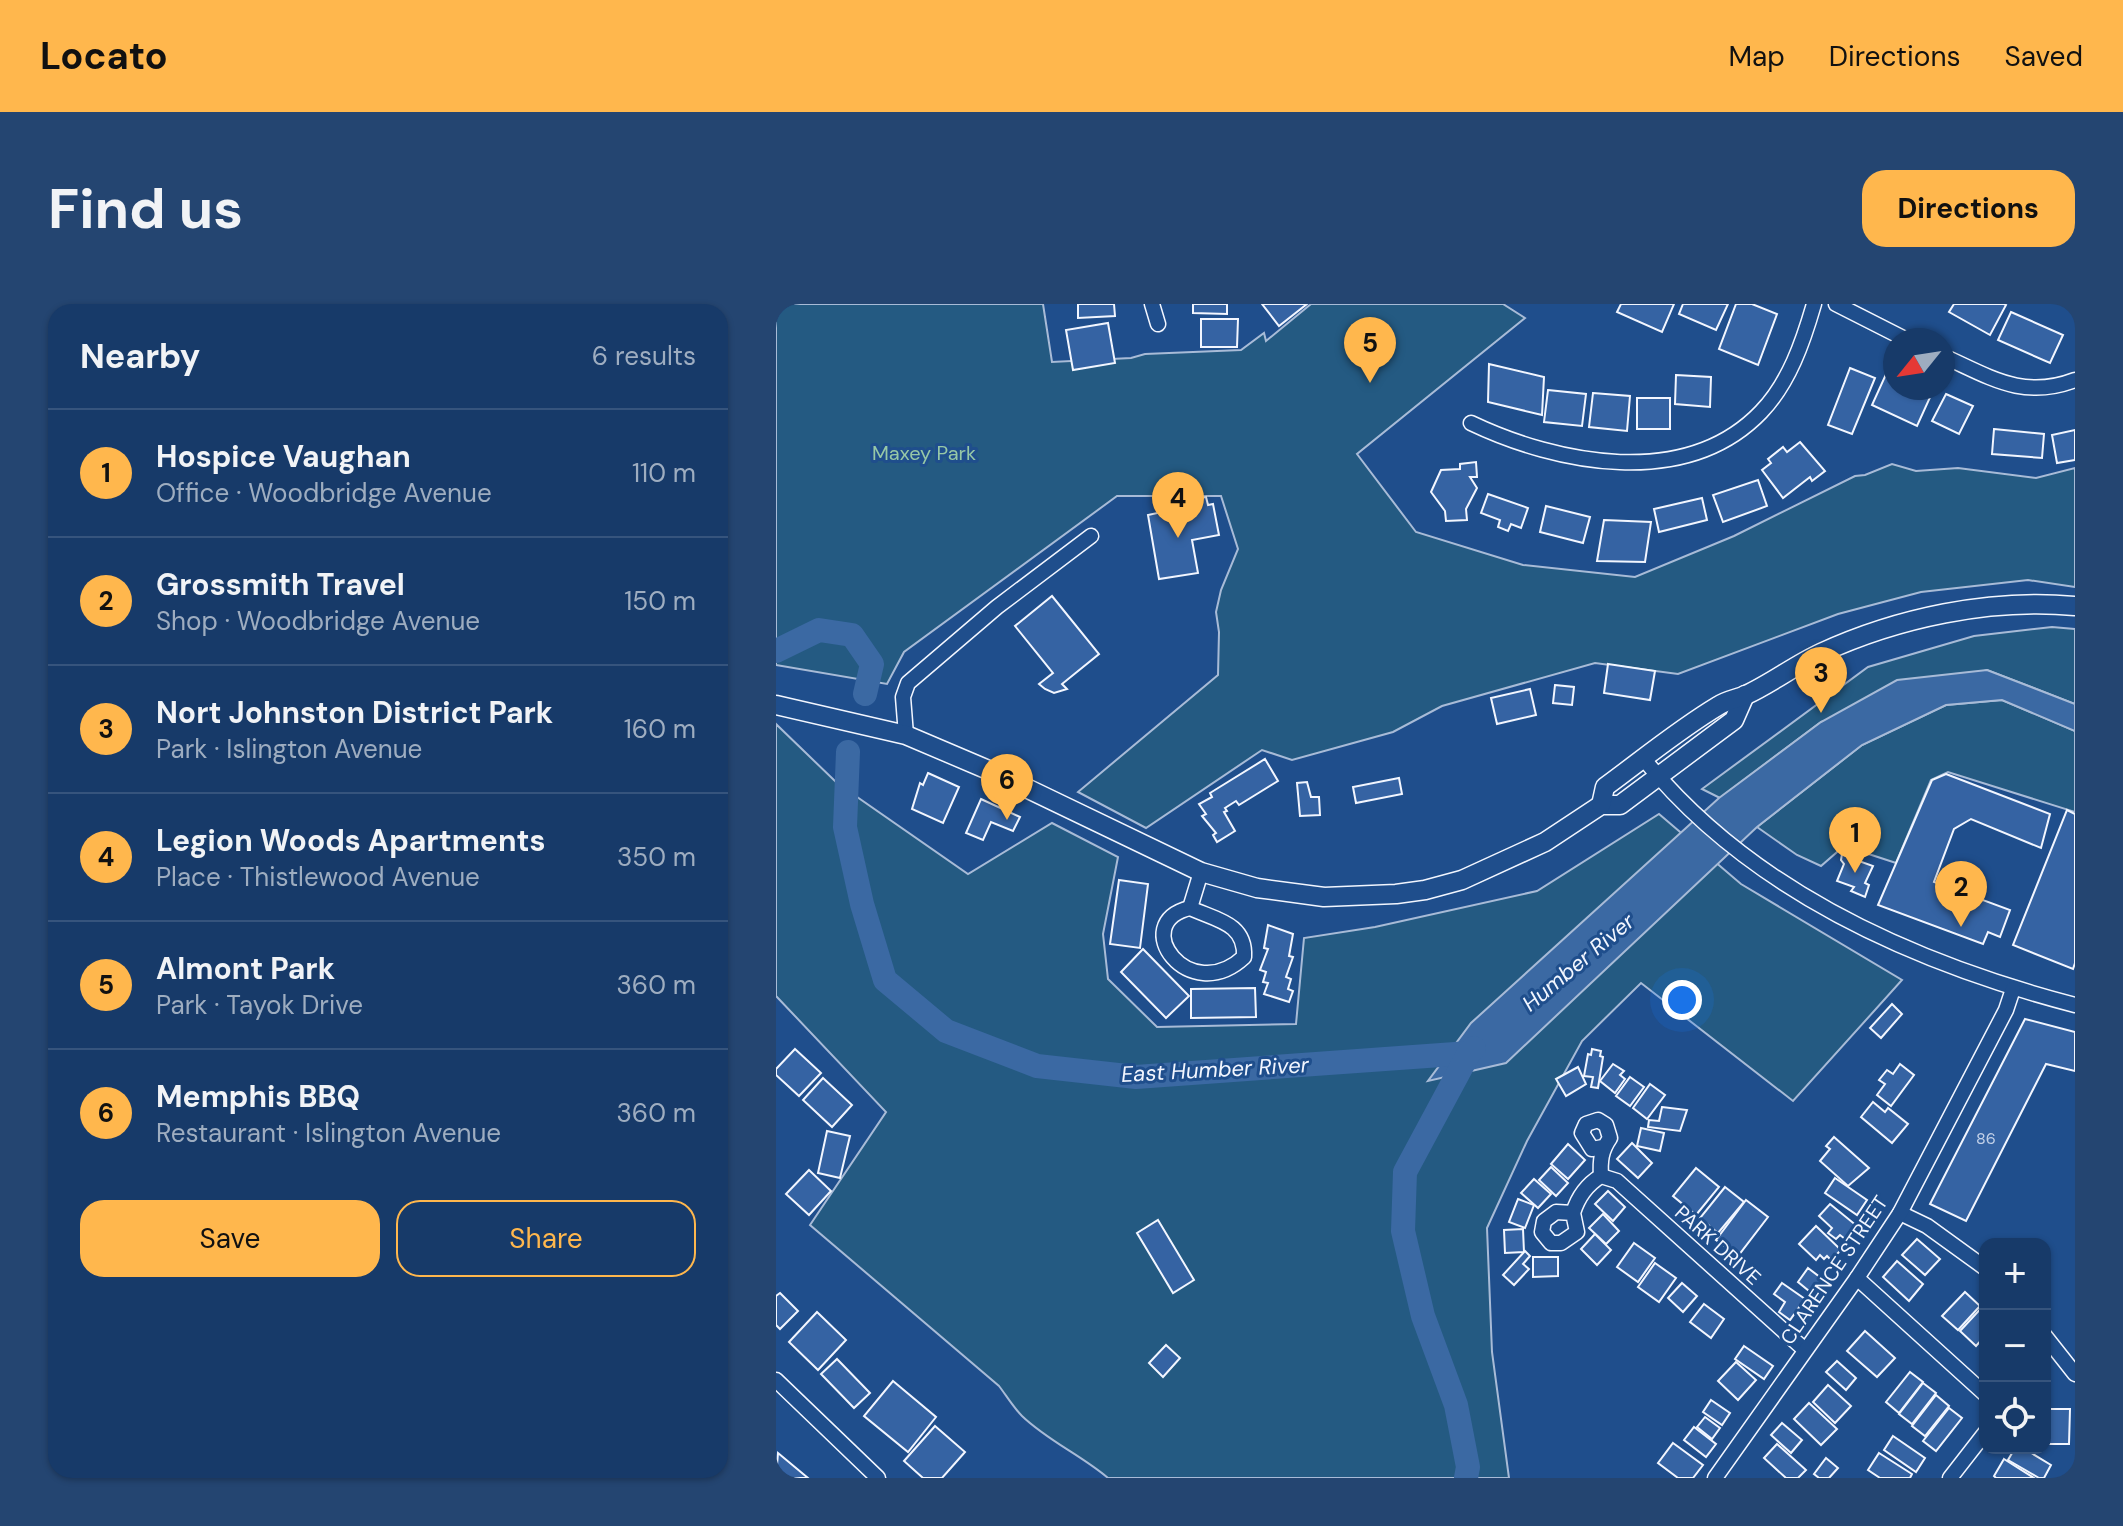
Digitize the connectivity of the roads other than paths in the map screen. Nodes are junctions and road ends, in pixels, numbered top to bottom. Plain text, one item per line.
1 (1152, 304) edge
2 (1814, 304) edge
3 (1836, 304) edge
4 (1158, 324) dead end
5 (1883, 328) edge
6 (1955, 361) edge
7 (2075, 380) edge
8 (1471, 423) dead end
9 (1091, 536) dead end
10 (2075, 606) edge
11 (1745, 695) junction
12 (776, 705) edge
13 (906, 735) junction
14 (1643, 758) junction
15 (1658, 777) junction
16 (1601, 805) junction
17 (1201, 872) junction
18 (1190, 908) junction
19 (2013, 989) junction
20 (2075, 1005) edge
21 (1603, 1147) dead end
22 (1601, 1176) junction
23 (1573, 1213) dead end
24 (1900, 1213) junction
25 (1979, 1264) edge
26 (1857, 1278) junction
27 (2051, 1344) edge
28 (1805, 1350) junction
29 (2075, 1374) edge
30 (776, 1380) edge
31 (1979, 1389) edge
32 (1979, 1441) edge
33 (878, 1478) edge
34 (1715, 1478) edge
35 (1950, 1478) edge

1 - 4 street
2 - 8 street
3 - 5 street
6 - 7 street
9 - 13 street
10 - 11 main road
11 - 14 main road
11 - 15 main road
12 - 13 main road
13 - 17 main road
14 - 15 street
14 - 16 main road
15 - 16 main road
15 - 19 street
16 - 17 main road
17 - 18 street
18 - 18 street
19 - 20 street
19 - 24 street, CLARENCE STREET
21 - 22 street
22 - 23 street
22 - 28 street, PARK DRIVE
24 - 25 street
24 - 26 street, CLARENCE STREET
26 - 28 street, CLARENCE STREET
26 - 31 street
27 - 29 street
28 - 34 street, CLARENCE STREET
30 - 33 street
32 - 35 street

